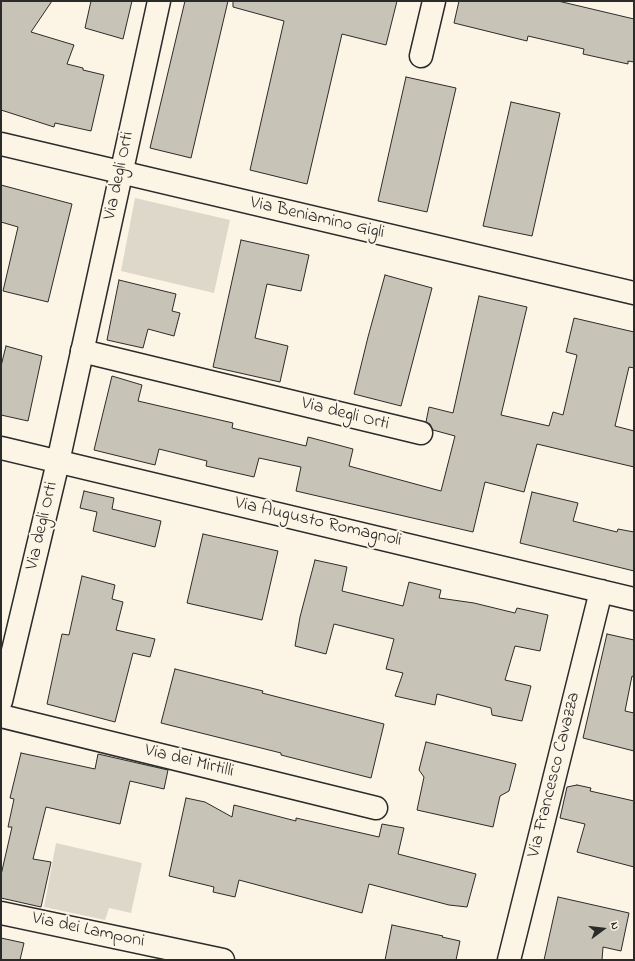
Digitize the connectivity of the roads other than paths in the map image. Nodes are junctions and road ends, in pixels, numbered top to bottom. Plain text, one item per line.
1 (159, 1) edge
2 (434, 1) edge
3 (421, 56) dead end
4 (1, 144) edge
5 (121, 173) junction
6 (634, 293) edge
7 (82, 351) junction
8 (421, 433) dead end
9 (1, 448) edge
10 (58, 462) junction
11 (601, 591) junction
12 (634, 598) edge
13 (1, 701) edge
14 (1, 716) edge
15 (376, 808) dead end
16 (1, 913) edge
17 (223, 960) edge
18 (509, 960) edge

1 - 5 street, Via degli Orti
2 - 3 street
4 - 5 street, Via Beniamino Gigli
5 - 6 street, Via Beniamino Gigli
5 - 7 street, Via degli Orti
7 - 8 street, Via degli Orti
7 - 10 street, Via degli Orti
9 - 10 street, Via Augusto Romagnoli
10 - 11 street, Via Augusto Romagnoli
10 - 13 street, Via degli Orti
11 - 12 street, Via Augusto Romagnoli
11 - 18 street, Via Francesco Cavazza
14 - 15 street, Via dei Mirtilli
16 - 17 street, Via dei Lamponi

